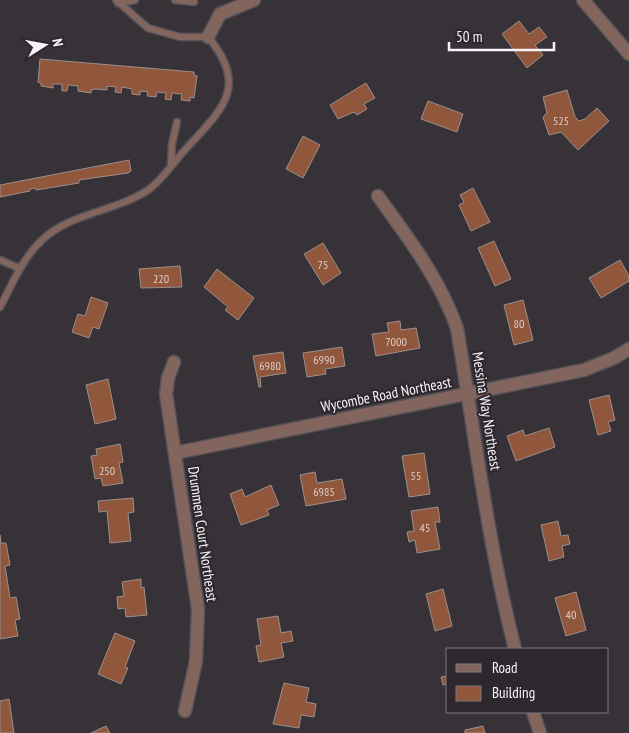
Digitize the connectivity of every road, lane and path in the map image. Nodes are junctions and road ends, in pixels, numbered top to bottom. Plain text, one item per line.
1 (135, 0) edge
2 (175, 0) edge
3 (254, 0) edge
4 (583, 0) edge
5 (117, 2) edge
6 (194, 2) dead end
7 (208, 37) junction
8 (629, 54) edge
9 (177, 122) dead end
10 (171, 166) junction
11 (378, 196) dead end
12 (0, 260) edge
13 (19, 268) junction
14 (0, 307) edge
15 (629, 349) edge
16 (174, 362) dead end
17 (468, 394) junction
18 (175, 453) junction
19 (516, 648) edge
20 (184, 711) dead end
21 (534, 713) edge
22 (540, 733) edge

1 - 5 lane
2 - 6 lane
3 - 7 street
4 - 8 street
5 - 7 lane
7 - 10 lane
9 - 10 lane
10 - 13 lane
11 - 17 street, Messina Way Northeast
12 - 13 lane
13 - 14 lane
15 - 17 street, Wycombe Road Northeast
16 - 18 street, Drummen Court Northeast
17 - 18 street, Wycombe Road Northeast
17 - 19 street, Messina Way Northeast
18 - 20 street, Drummen Court Northeast
21 - 22 street

